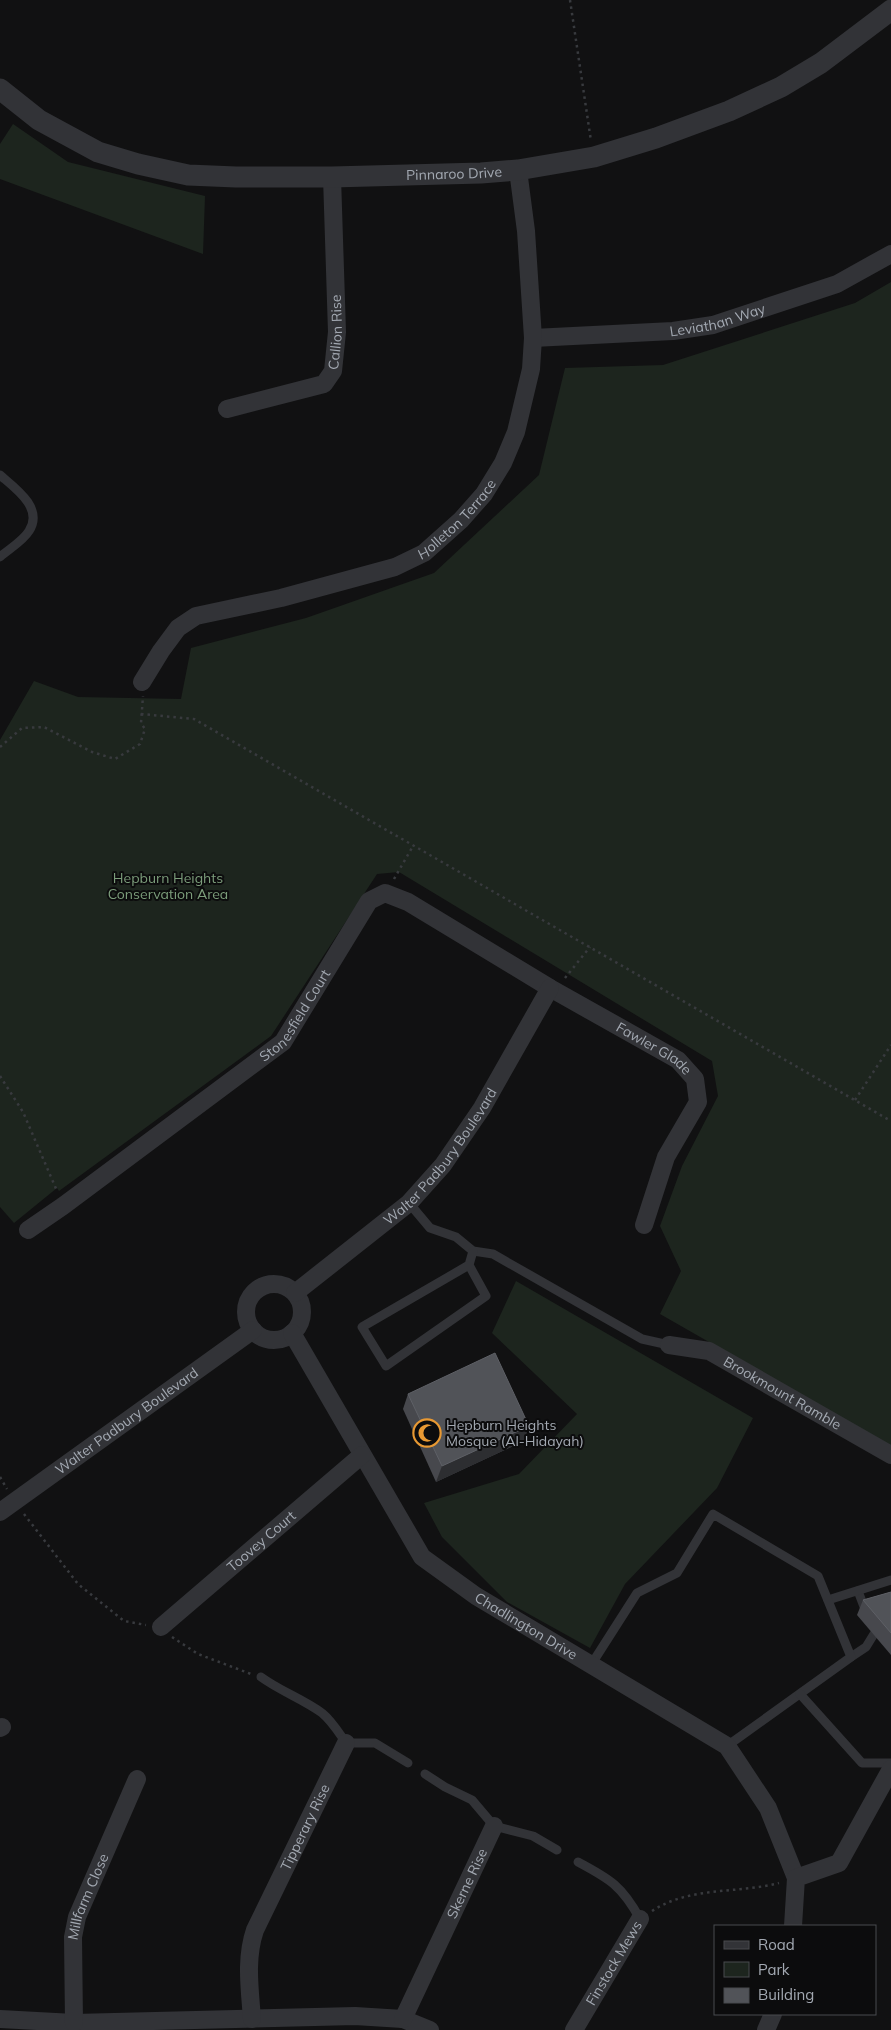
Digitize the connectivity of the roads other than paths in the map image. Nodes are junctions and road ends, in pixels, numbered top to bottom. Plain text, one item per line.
1 (891, 10) edge
2 (0, 89) edge
3 (518, 170) junction
4 (332, 177) junction
5 (891, 254) edge
6 (533, 338) junction
7 (227, 409) dead end
8 (0, 475) edge
9 (0, 557) edge
10 (142, 682) road end
11 (550, 988) junction
12 (409, 1203) junction
13 (644, 1225) dead end
14 (28, 1230) dead end
15 (473, 1251) junction
16 (469, 1265) junction
17 (295, 1293) junction
18 (253, 1330) junction
19 (292, 1333) junction
20 (669, 1345) joint
21 (362, 1455) junction
22 (891, 1456) edge
23 (0, 1512) edge
24 (891, 1580) edge
25 (858, 1590) junction
26 (828, 1600) junction
27 (866, 1612) edge
28 (161, 1627) road end
29 (874, 1634) dead end
30 (851, 1657) junction
31 (592, 1666) junction
32 (261, 1677) road end
33 (800, 1694) junction
34 (346, 1744) junction
35 (727, 1746) junction
36 (408, 1763) dead end
37 (891, 1763) edge
38 (891, 1769) edge
39 (425, 1774) dead end
40 (138, 1779) dead end
41 (494, 1826) junction
42 (557, 1850) dead end
43 (578, 1862) dead end
44 (796, 1878) junction
45 (640, 1919) joint
46 (793, 1925) edge
47 (773, 2015) edge
48 (0, 2019) edge
49 (252, 2019) junction
50 (403, 2019) junction
51 (74, 2023) junction
52 (164, 2026) edge
53 (430, 2030) edge
54 (574, 2030) edge
55 (766, 2030) edge

1 - 3 street, Pinnaroo Drive
2 - 4 street, Pinnaroo Drive
3 - 4 street, Pinnaroo Drive
3 - 6 street, Holleton Terrace
4 - 7 street, Callion Rise
5 - 6 street, Leviathan Way
6 - 10 street, Holleton Terrace
8 - 9 lane
11 - 12 street, Walter Padbury Boulevard
11 - 13 street, Fawler Glade
11 - 14 street, Stonesfield Court
12 - 15 lane
12 - 17 street, Walter Padbury Boulevard
15 - 16 lane
15 - 20 lane
16 - 16 lane
17 - 18 street
17 - 19 street
18 - 19 street
18 - 23 street, Walter Padbury Boulevard
19 - 21 street, Chadlington Drive
20 - 22 street, Brookmount Ramble
21 - 28 street, Toovey Court
21 - 31 street, Chadlington Drive
24 - 25 lane
25 - 26 lane
25 - 27 lane
26 - 30 lane
26 - 31 lane
29 - 30 lane
30 - 33 lane
31 - 35 street, Chadlington Drive
32 - 34 lane
33 - 35 lane
33 - 37 lane
34 - 36 lane
34 - 49 street, Tipperary Rise
35 - 44 street, Chadlington Drive
38 - 44 street
39 - 41 lane
40 - 51 street, Millfarm Close
41 - 42 lane
41 - 50 street, Skerne Rise
43 - 45 lane, Finstock Mews
44 - 46 street
45 - 54 street, Finstock Mews
47 - 55 street
48 - 51 street
49 - 50 street
49 - 52 street
50 - 53 street
51 - 52 street

